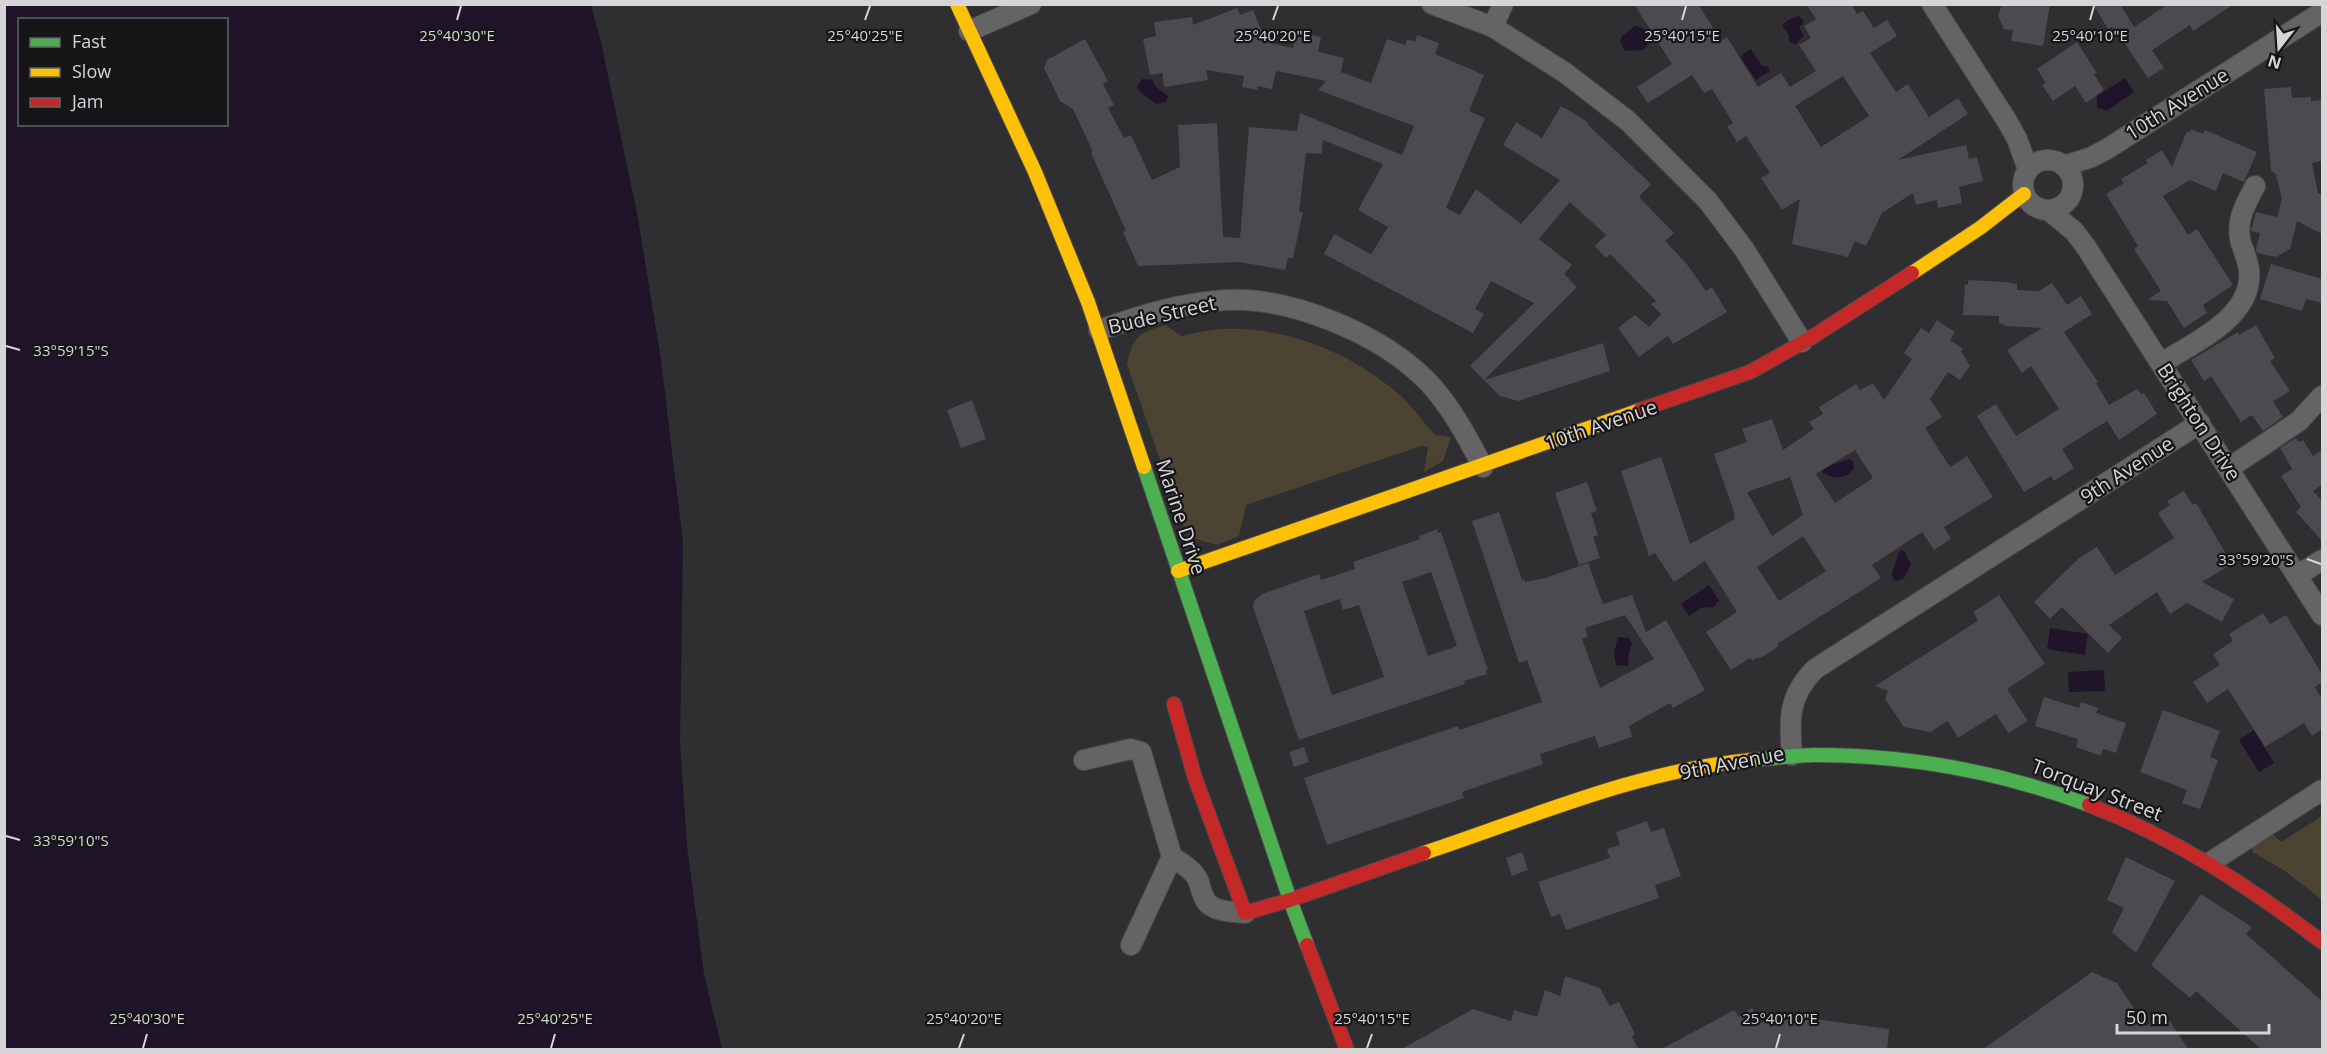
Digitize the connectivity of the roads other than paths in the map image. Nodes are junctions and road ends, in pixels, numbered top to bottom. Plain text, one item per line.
1 (957, 4) edge
2 (1031, 4) edge
3 (1432, 4) edge
4 (1503, 4) edge
5 (1932, 4) edge
6 (2322, 12) edge
7 (1493, 27) junction
8 (969, 30) junction
9 (2017, 139) junction
10 (2092, 158) junction
11 (2056, 163) junction
12 (2028, 170) junction
13 (2255, 186) dead end
14 (2072, 189) junction
15 (2035, 203) junction
16 (1995, 218) joint
17 (2074, 231) junction
18 (1099, 330) junction
19 (1802, 342) junction
20 (2162, 363) junction
21 (2322, 396) edge
22 (2200, 423) junction
23 (1483, 467) junction
24 (2229, 468) junction
25 (2322, 560) edge
26 (1178, 572) junction
27 (2298, 575) junction
28 (2322, 615) edge
29 (1174, 704) dead end
30 (1792, 755) junction
31 (1084, 760) dead end
32 (2322, 790) edge
33 (1172, 857) junction
34 (2211, 862) junction
35 (1290, 900) junction
36 (1245, 913) junction
37 (2322, 942) edge
38 (1131, 945) dead end
39 (1347, 1050) edge

1 - 8 street, Marine Drive
2 - 8 street
3 - 7 street
4 - 7 street
5 - 9 street
6 - 10 street, 10th Avenue
7 - 19 street
8 - 18 street, Marine Drive
9 - 11 street
9 - 12 street
10 - 11 street, 10th Avenue
10 - 14 street, 10th Avenue
11 - 12 street
11 - 14 street
12 - 15 street
13 - 20 street
14 - 15 street
14 - 17 street
15 - 16 street, 10th Avenue
15 - 17 street, Brighton Drive
16 - 19 street, 10th Avenue
17 - 20 street, Brighton Drive
18 - 23 street, Bude Street
18 - 26 street, Marine Drive
19 - 23 street, 10th Avenue
20 - 22 street, Brighton Drive
21 - 24 street
22 - 24 street, Brighton Drive
22 - 30 street, 9th Avenue
23 - 26 street, 10th Avenue
24 - 27 street, Brighton Drive
25 - 27 street
26 - 35 street, Marine Drive
27 - 28 street, Brighton Drive
29 - 36 street
30 - 34 street, Torquay Street
30 - 35 street, 9th Avenue
31 - 33 street
32 - 34 street
33 - 36 street
33 - 38 street
34 - 37 street, Torquay Street
35 - 36 street, 9th Avenue
35 - 39 street, Marine Drive

